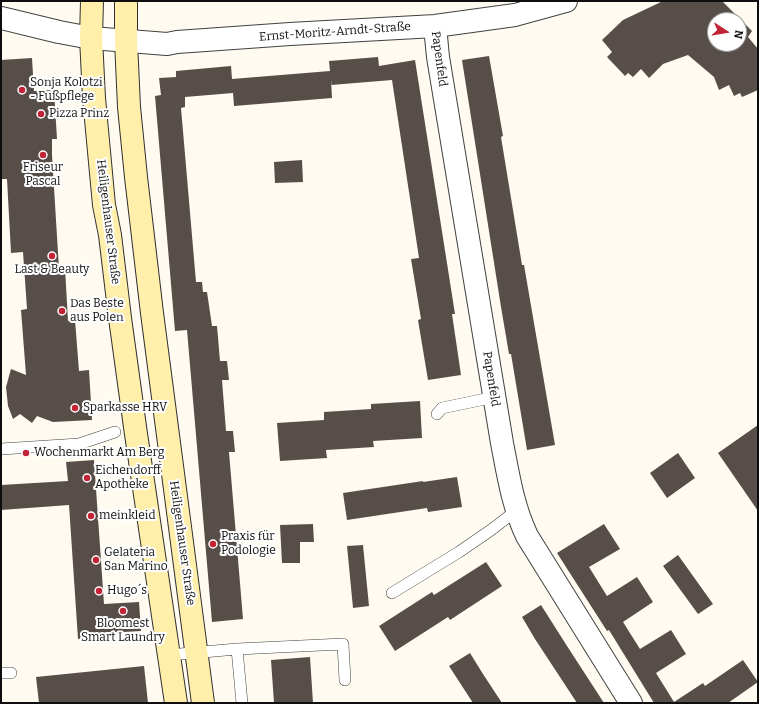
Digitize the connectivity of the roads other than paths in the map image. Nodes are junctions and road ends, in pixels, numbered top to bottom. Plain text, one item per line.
1 (92, 1) edge
2 (126, 1) edge
3 (566, 1) edge
4 (1, 18) edge
5 (435, 26) junction
6 (91, 38) junction
7 (126, 41) junction
8 (495, 397) junction
9 (437, 414) dead end
10 (115, 432) dead end
11 (1, 449) edge
12 (517, 510) junction
13 (392, 593) dead end
14 (237, 649) junction
15 (197, 652) junction
16 (169, 654) junction
17 (345, 680) dead end
18 (176, 703) edge
19 (203, 703) edge
20 (242, 703) edge
21 (631, 703) edge

1 - 6 main road, Heiligenhauser Straße
2 - 7 main road, Heiligenhauser Straße
3 - 5 street, Ernst-Moritz-Arndt-Straße
4 - 6 street, Ernst-Moritz-Arndt-Straße
5 - 7 street, Ernst-Moritz-Arndt-Straße
5 - 8 street, Papenfeld
6 - 7 street, Ernst-Moritz-Arndt-Straße
6 - 16 main road, Heiligenhauser Straße
7 - 15 main road, Heiligenhauser Straße
8 - 9 lane
8 - 12 street, Papenfeld
10 - 11 lane
12 - 13 lane
12 - 21 street, Papenfeld
14 - 15 lane
14 - 17 lane
14 - 20 lane
15 - 16 lane
15 - 19 main road, Heiligenhauser Straße
16 - 18 main road, Heiligenhauser Straße

